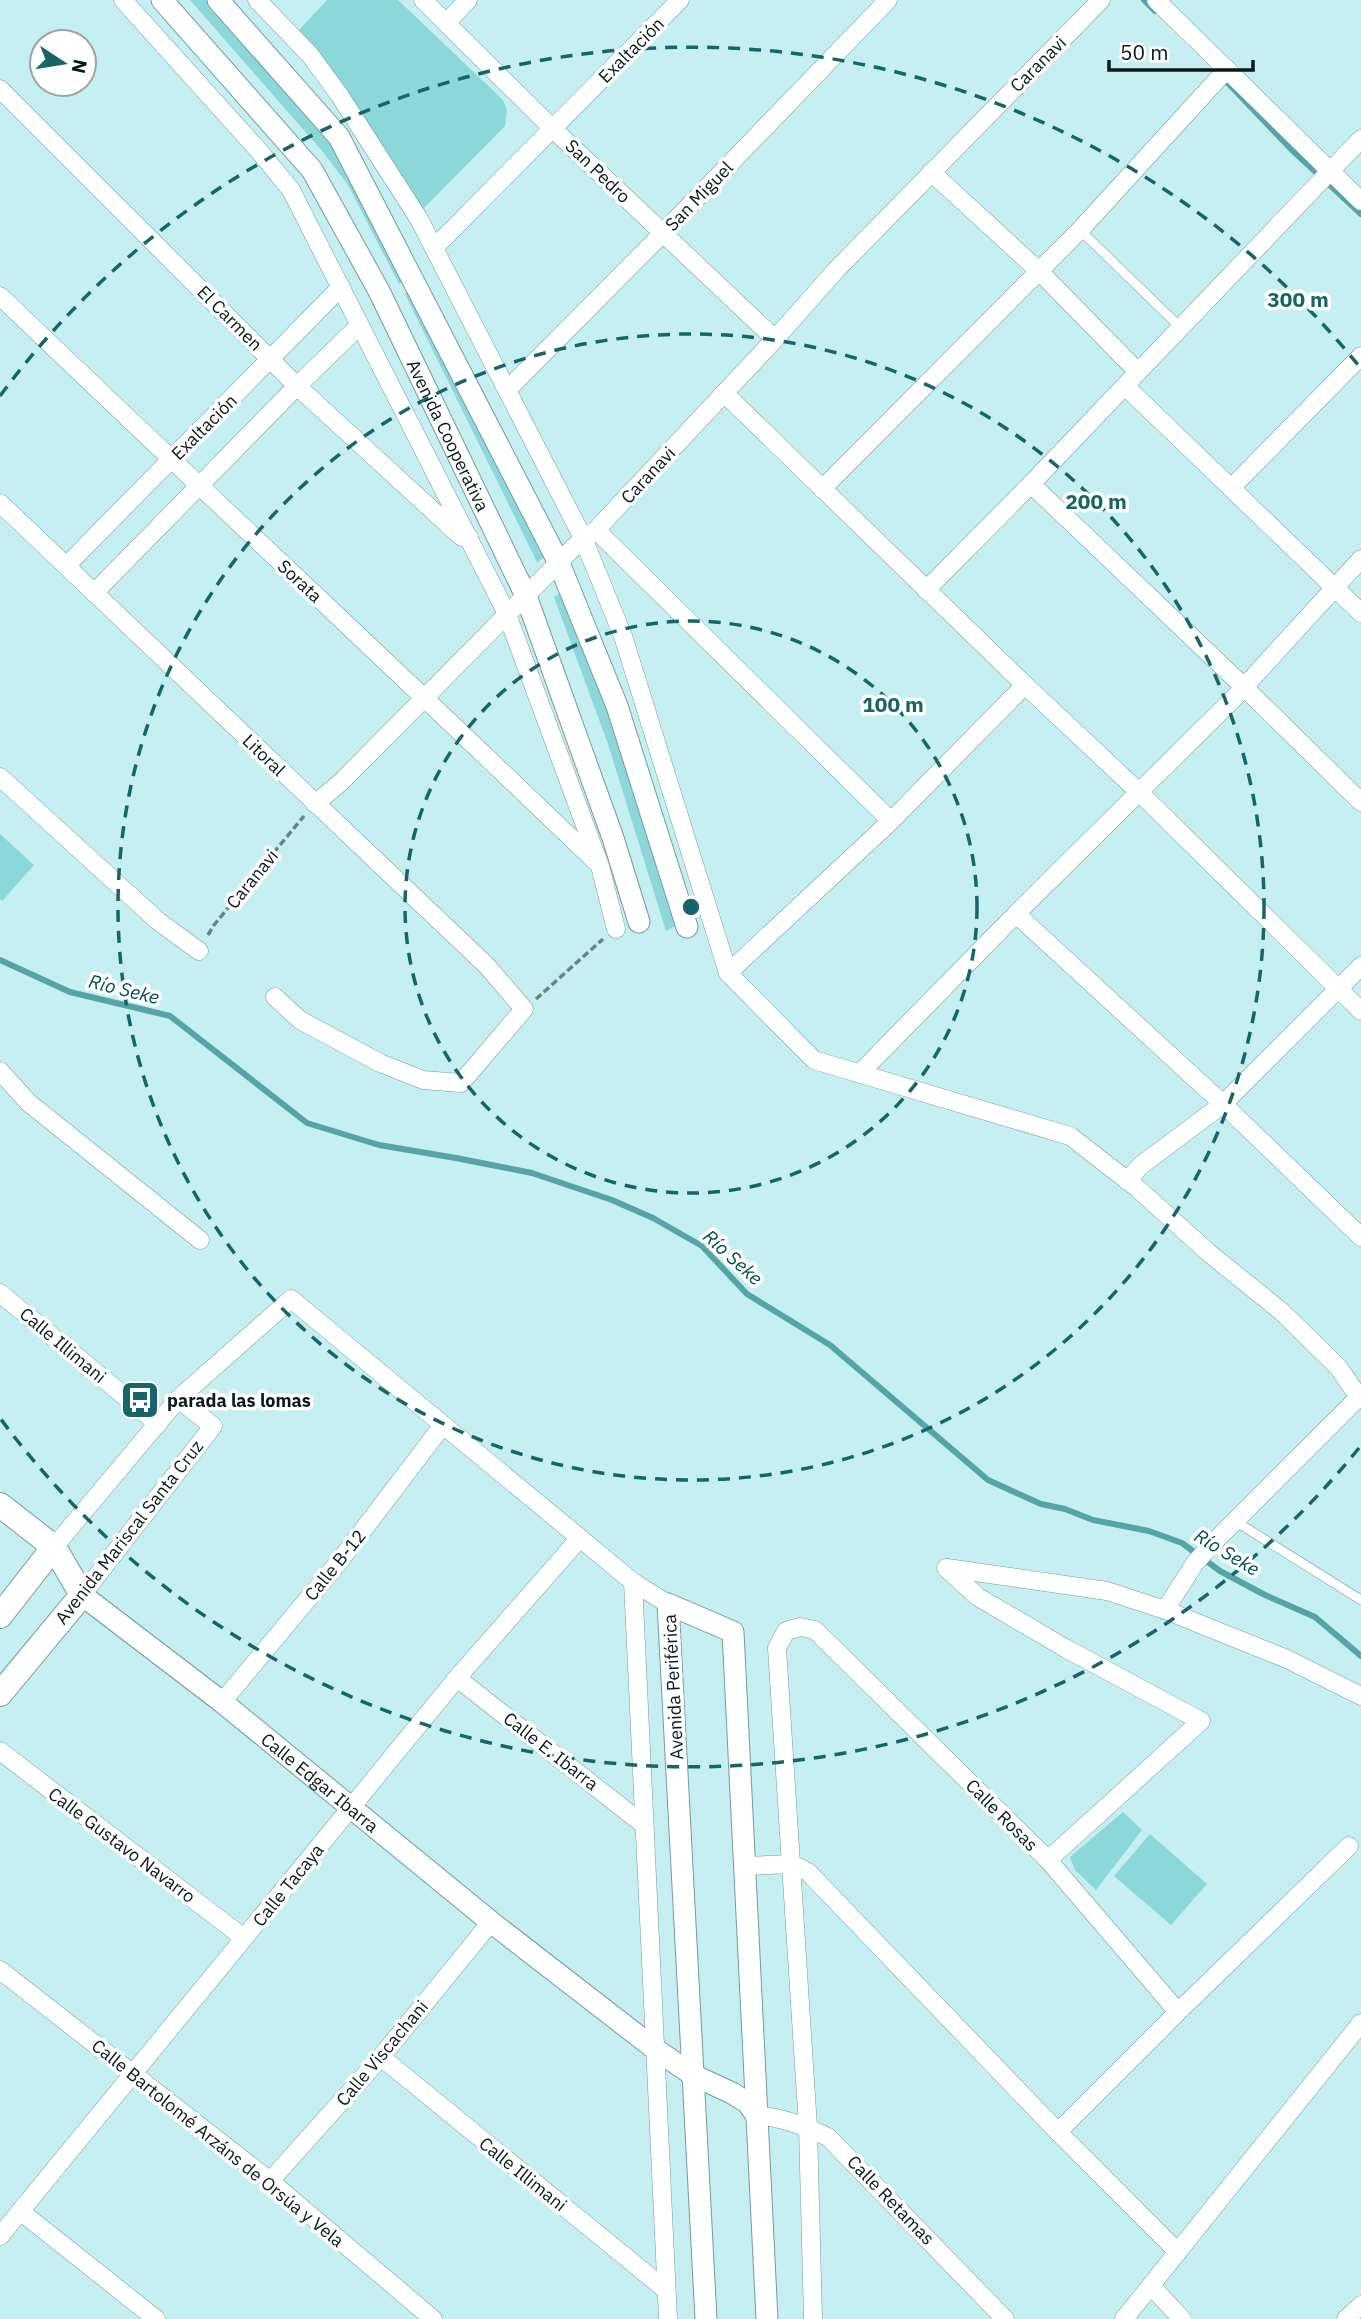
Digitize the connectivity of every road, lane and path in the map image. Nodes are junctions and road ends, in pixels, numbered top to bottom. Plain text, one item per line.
1 (123, 0) edge
2 (162, 0) edge
3 (218, 0) edge
4 (257, 0) edge
5 (423, 0) edge
6 (468, 0) edge
7 (680, 0) edge
8 (888, 0) edge
9 (1101, 0) edge
10 (1156, 0) edge
11 (447, 22) junction
12 (1227, 69) junction
13 (0, 89) edge
14 (554, 129) junction
15 (1361, 139) edge
16 (1330, 171) junction
17 (931, 172) junction
18 (1361, 201) edge
19 (1080, 230) junction
20 (663, 233) junction
21 (433, 248) junction
22 (1039, 271) junction
23 (341, 287) junction
24 (0, 296) edge
25 (359, 326) junction
26 (1181, 328) junction
27 (775, 339) junction
28 (1361, 356) edge
29 (271, 359) junction
30 (1138, 372) junction
31 (298, 386) junction
32 (1125, 386) junction
33 (507, 390) junction
34 (724, 393) junction
35 (171, 460) junction
36 (1031, 484) junction
37 (199, 486) junction
38 (1231, 488) junction
39 (822, 489) junction
40 (0, 503) edge
41 (589, 534) junction
42 (469, 537) junction
43 (1361, 559) edge
44 (559, 563) junction
45 (66, 566) junction
46 (1334, 587) junction
47 (926, 590) junction
48 (94, 593) junction
49 (526, 596) junction
50 (1361, 613) edge
51 (507, 614) junction
52 (1025, 685) junction
53 (1244, 687) junction
54 (425, 697) junction
55 (0, 777) edge
56 (1140, 793) junction
57 (1361, 802) edge
58 (315, 804) junction
59 (891, 821) junction
60 (600, 866) junction
61 (1016, 914) junction
62 (639, 922) dead end
63 (687, 927) dead end
64 (616, 929) joint
65 (199, 951) joint
66 (1361, 966) edge
67 (728, 974) junction
68 (1339, 990) junction
69 (275, 998) dead end
70 (524, 1009) junction
71 (1361, 1011) edge
72 (0, 1071) edge
73 (861, 1072) junction
74 (1223, 1104) junction
75 (1127, 1181) junction
76 (1361, 1237) edge
77 (200, 1240) dead end
78 (0, 1293) edge
79 (1360, 1396) edge
80 (178, 1399) junction
81 (158, 1424) junction
82 (443, 1425) junction
83 (0, 1505) edge
84 (1235, 1521) junction
85 (580, 1538) junction
86 (54, 1548) junction
87 (633, 1582) junction
88 (82, 1595) junction
89 (1361, 1601) edge
90 (668, 1604) junction
91 (1165, 1610) junction
92 (0, 1616) edge
93 (457, 1678) junction
94 (0, 1694) edge
95 (1361, 1696) edge
96 (222, 1702) junction
97 (0, 1751) edge
98 (351, 1808) junction
99 (645, 1825) junction
100 (1349, 1846) dead end
101 (1048, 1860) junction
102 (792, 1864) junction
103 (744, 1866) junction
104 (491, 1922) junction
105 (244, 1938) junction
106 (0, 1970) edge
107 (1178, 2012) junction
108 (1361, 2023) edge
109 (655, 2049) junction
110 (381, 2057) junction
111 (133, 2074) junction
112 (693, 2075) junction
113 (756, 2115) junction
114 (808, 2127) junction
115 (1058, 2132) junction
116 (270, 2181) junction
117 (20, 2211) junction
118 (0, 2236) edge
119 (1178, 2252) junction
120 (1151, 2286) junction
121 (666, 2290) junction
122 (1361, 2305) edge
123 (156, 2319) edge
124 (433, 2319) edge
125 (668, 2319) edge
126 (706, 2319) edge
127 (766, 2319) edge
128 (813, 2319) edge
129 (1005, 2319) edge
130 (1124, 2319) edge
131 (1182, 2319) edge
132 (1346, 2319) edge

1 - 23 street
2 - 49 street, Avenida Cooperativa
3 - 44 street
4 - 21 street
5 - 11 street, San Pedro
6 - 11 street
7 - 14 street, Exaltación
8 - 20 street, San Miguel
9 - 17 street, Caranavi
10 - 12 street
11 - 14 street, San Pedro
12 - 16 street
12 - 19 street
13 - 29 street, El Carmen
14 - 20 street, San Pedro
14 - 21 street, Exaltación
15 - 16 street
16 - 18 street
16 - 26 street
17 - 22 street
17 - 27 street, Caranavi
19 - 22 street
19 - 26 lane
20 - 27 street, San Pedro
20 - 33 street, San Miguel
21 - 33 street
22 - 30 street
22 - 39 street
23 - 25 street
23 - 29 street, Exaltación
24 - 35 street, Sorata
25 - 31 street
25 - 42 street
26 - 30 street
27 - 34 street, Caranavi
28 - 38 street
29 - 31 street, El Carmen
29 - 35 street, Exaltación
30 - 32 street
31 - 37 street
31 - 42 street, El Carmen
32 - 36 street
32 - 38 street
33 - 41 street
34 - 39 street
34 - 41 street, Caranavi
35 - 37 street, Sorata
35 - 45 street, Exaltación
36 - 47 street
36 - 53 street
37 - 48 street
37 - 54 street, Sorata
38 - 46 street
39 - 47 street
40 - 45 street, Litoral
41 - 44 street, Caranavi
41 - 59 street
41 - 67 street
42 - 51 street
43 - 46 street
44 - 49 street, Caranavi
44 - 63 street
45 - 48 street, Litoral
46 - 50 street
46 - 53 street
47 - 52 street
48 - 58 street, Litoral
49 - 51 street, Caranavi
49 - 62 street, Avenida Cooperativa
51 - 54 street, Caranavi
51 - 60 street
52 - 56 street
52 - 59 street
53 - 56 street
53 - 57 street
54 - 58 street, Caranavi
54 - 60 street, Sorata
55 - 65 street
56 - 61 street
56 - 68 street
58 - 65 path, Caranavi
58 - 70 street, Litoral
59 - 67 street
60 - 64 street
61 - 73 street
61 - 74 street
64 - 70 path
66 - 68 street
67 - 73 street
68 - 71 street
68 - 74 street
69 - 70 street
72 - 77 street
73 - 75 street
74 - 75 street
74 - 76 street
75 - 79 street
78 - 81 street, Calle Illimani
79 - 84 street
80 - 81 street
80 - 82 street
80 - 88 street, Avenida Mariscal Santa Cruz
81 - 86 street
82 - 85 street
82 - 96 street, Calle B-12
83 - 86 main road, Calle Edgar Ibarra
84 - 89 lane
84 - 91 street
85 - 87 street
85 - 93 street, Calle Tacaya
86 - 88 main road, Calle Edgar Ibarra
86 - 92 main road
87 - 90 street
87 - 99 street
88 - 94 main road, Avenida Mariscal Santa Cruz
88 - 96 street, Calle Edgar Ibarra
90 - 103 street, Avenida Periférica
90 - 112 street, Avenida Periférica
91 - 95 street
91 - 101 street
93 - 98 street, Calle Tacaya
93 - 99 street, Calle E. Ibarra
96 - 98 street, Calle Edgar Ibarra
97 - 105 street, Calle Gustavo Navarro
98 - 104 street, Calle Edgar Ibarra
98 - 105 street, Calle Tacaya
99 - 109 street
100 - 107 street
101 - 102 street, Calle Rosas
101 - 107 street, Calle Rosas
102 - 103 street
102 - 114 street
102 - 115 street
103 - 113 street, Avenida Periférica
104 - 109 street, Calle Edgar Ibarra
104 - 110 street, Calle Viscachani
105 - 111 street, Calle Tacaya
106 - 111 street, Calle Bartolomé Arzáns de Orsúa y Vela
107 - 115 street
108 - 119 street
109 - 112 street, Calle Edgar Ibarra
109 - 121 street
110 - 116 street, Calle Viscachani
110 - 121 street, Calle Illimani
111 - 116 street, Calle Bartolomé Arzáns de Orsúa y Vela
111 - 117 street, Calle Tacaya
112 - 113 street, Calle Edgar Ibarra
112 - 126 street, Avenida Periférica
113 - 114 street, Calle Retamas
113 - 127 street, Avenida Periférica
114 - 128 street
114 - 129 street, Calle Retamas
115 - 119 street
116 - 124 street, Calle Bartolomé Arzáns de Orsúa y Vela
117 - 118 street, Calle Tacaya
117 - 123 street
119 - 120 street
120 - 130 street
120 - 131 street
121 - 125 street
122 - 132 street

